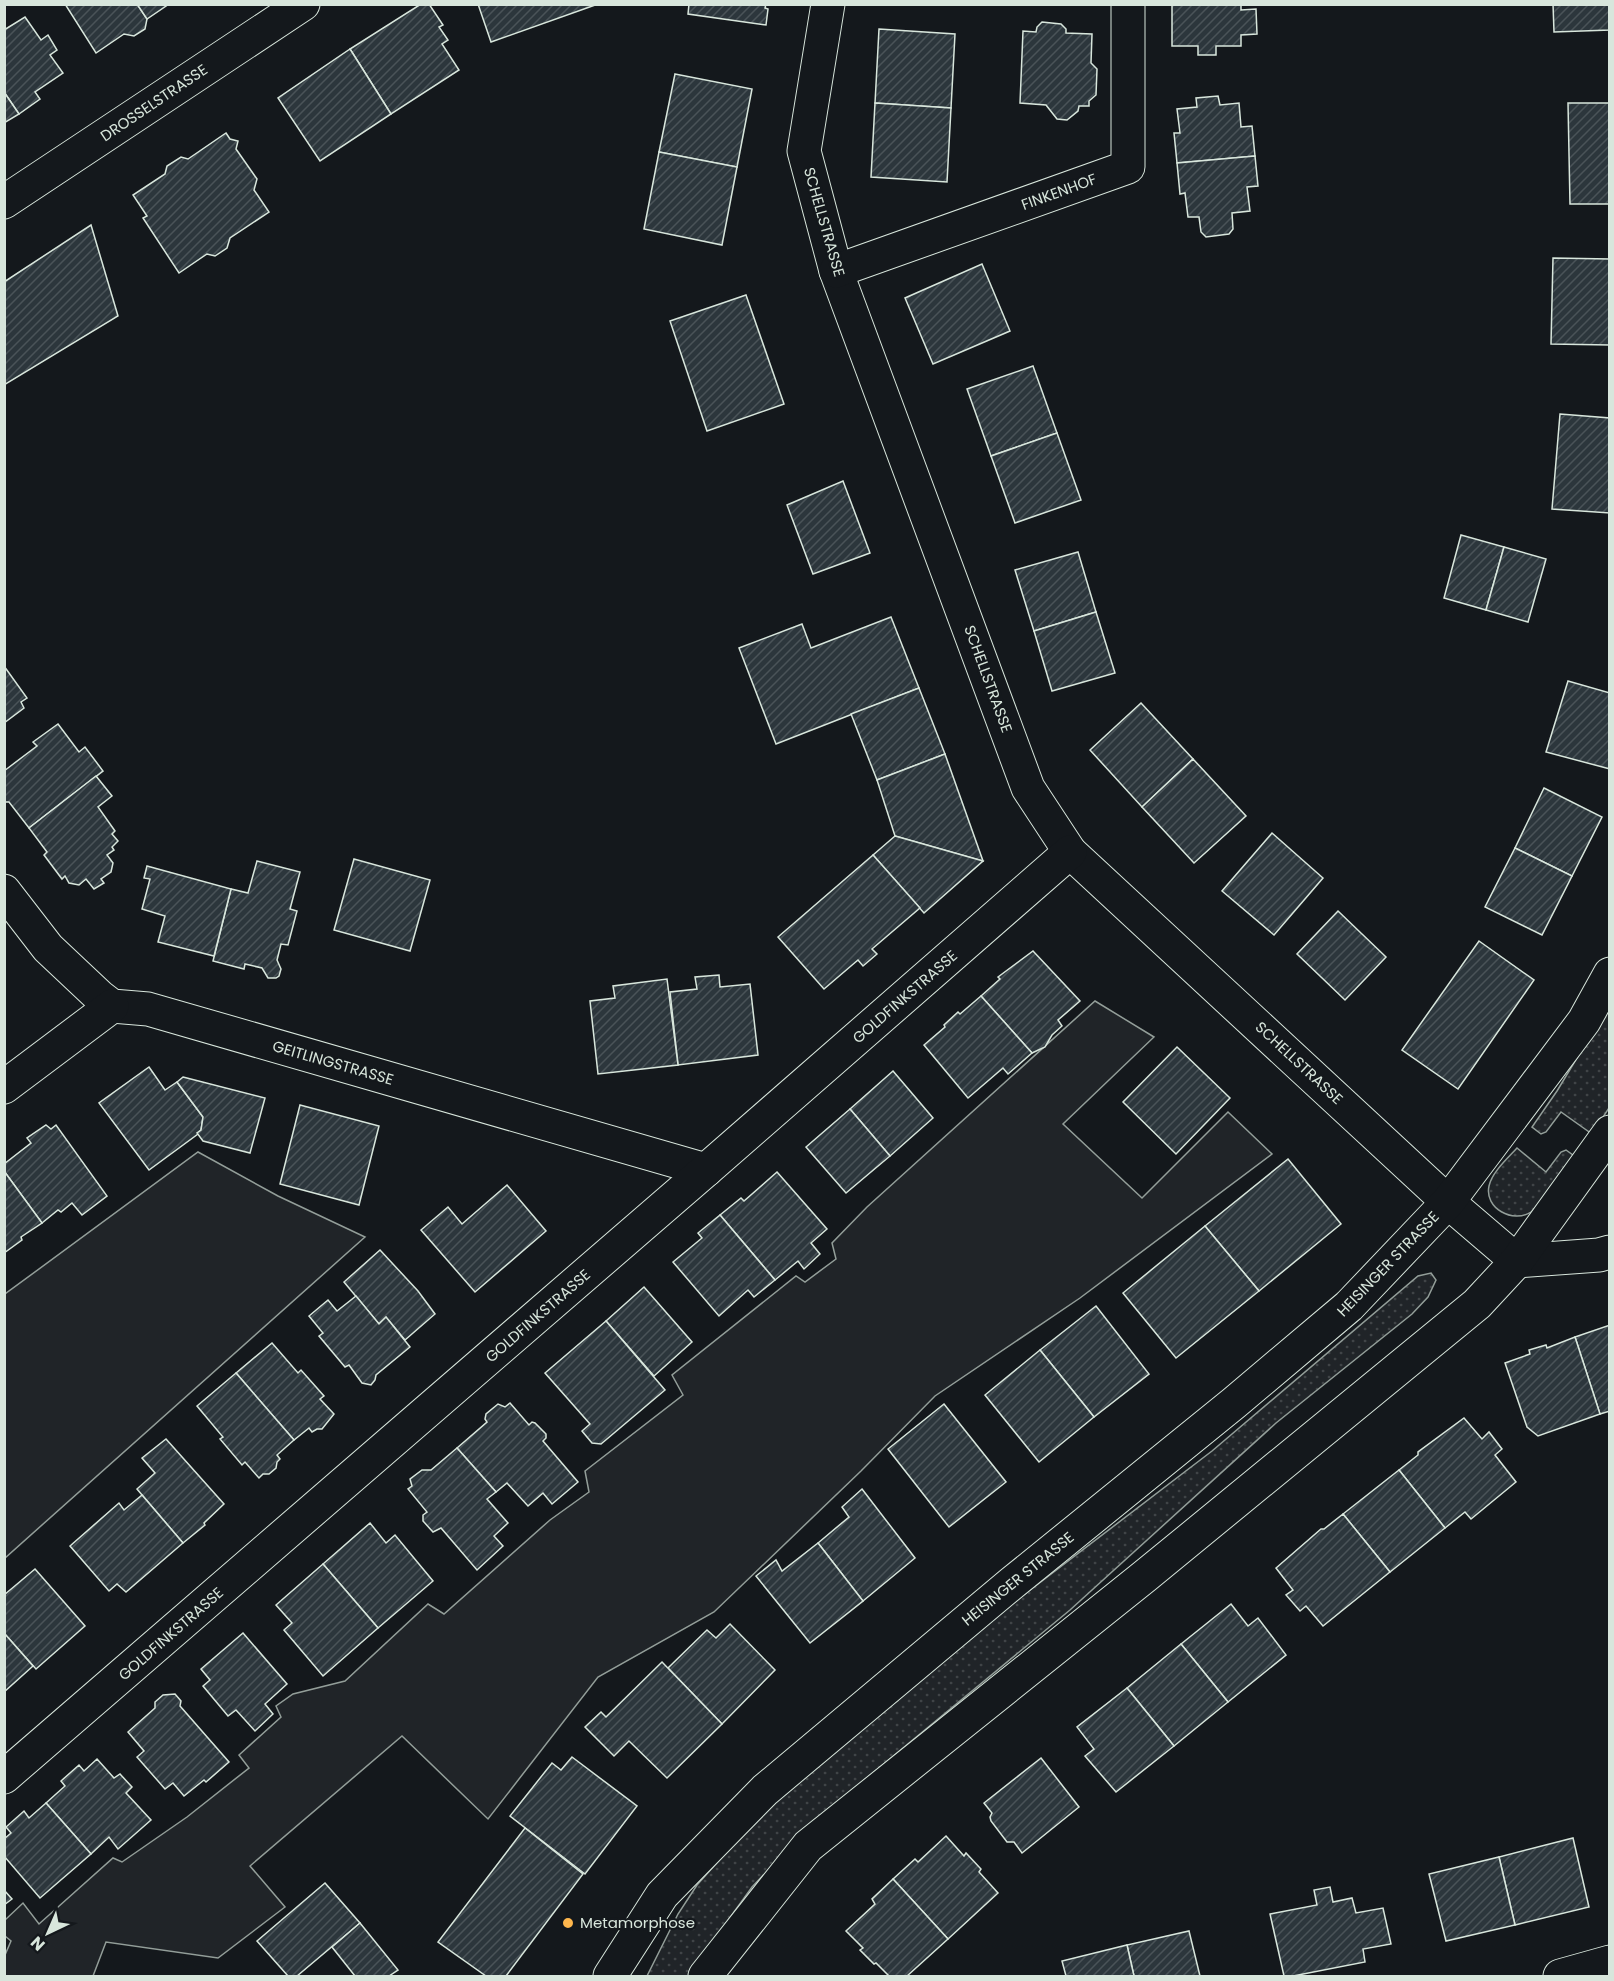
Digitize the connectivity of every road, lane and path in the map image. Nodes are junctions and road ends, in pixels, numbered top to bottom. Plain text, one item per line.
1 (303, 4) edge
2 (828, 4) edge
3 (1128, 4) edge
4 (4, 202) edge
5 (836, 271) junction
6 (1070, 852) junction
7 (4, 891) edge
8 (1610, 974) edge
9 (112, 1006) junction
10 (4, 1087) edge
11 (1610, 1132) edge
12 (706, 1170) junction
13 (1448, 1202) junction
14 (1610, 1252) edge
15 (1517, 1261) junction
16 (4, 1777) edge
17 (1610, 1962) edge
18 (610, 1977) edge
19 (705, 1977) edge
20 (1560, 1977) edge

1 - 4 street, DROSSELSTRASSE
2 - 5 street, SCHELLSTRASSE
3 - 5 street, FINKENHOF
5 - 6 street, SCHELLSTRASSE
6 - 12 street, GOLDFINKSTRASSE
6 - 13 street, SCHELLSTRASSE
7 - 9 street
8 - 13 street, HEISINGER STRASSE
9 - 10 street
9 - 12 street, GEITLINGSTRASSE
11 - 15 street
12 - 16 street, GOLDFINKSTRASSE
13 - 15 street, HEISINGER STRASSE
13 - 18 street, HEISINGER STRASSE
14 - 15 street
15 - 19 street
17 - 20 street

